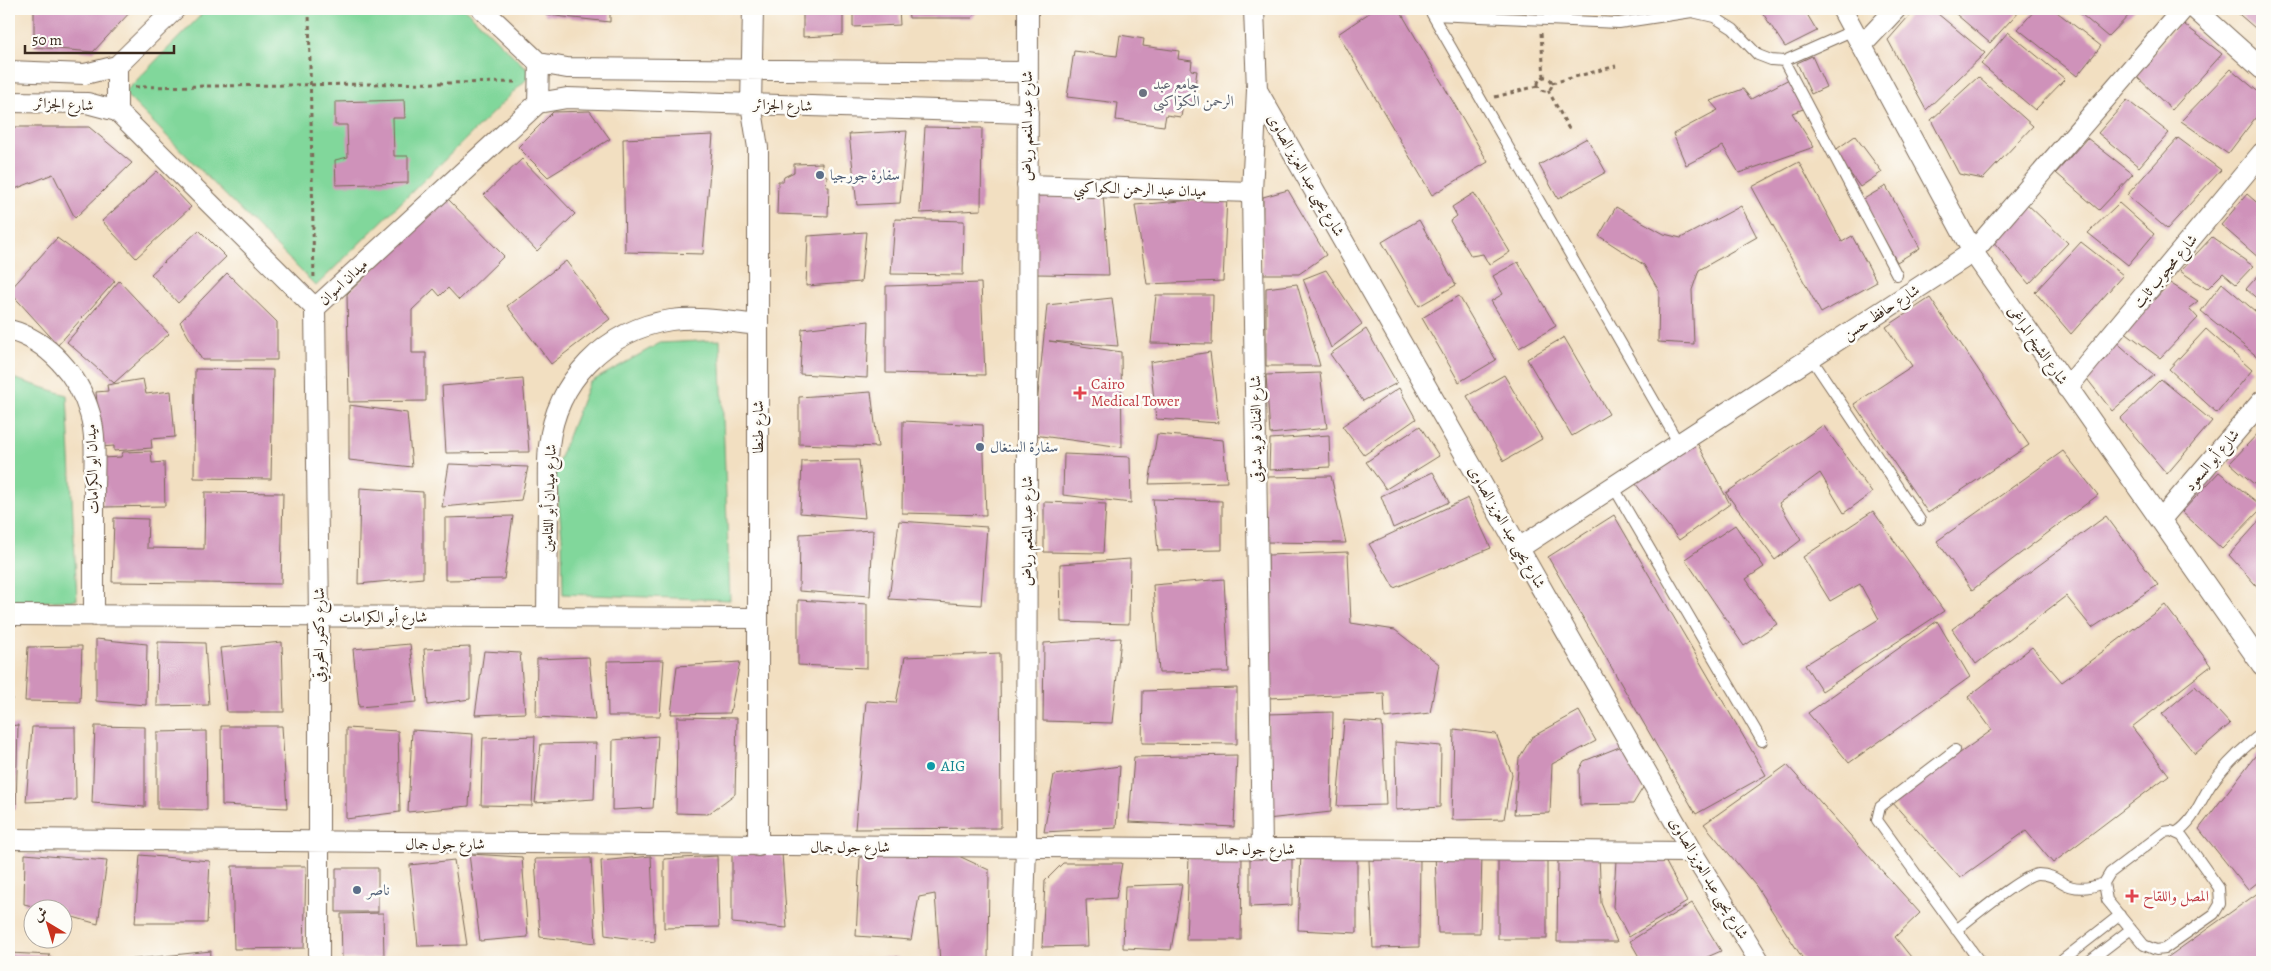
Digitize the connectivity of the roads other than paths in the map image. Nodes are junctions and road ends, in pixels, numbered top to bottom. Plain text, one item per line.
1 (175, 9) edge
2 (482, 9) edge
3 (753, 9) edge
4 (1028, 9) edge
5 (1254, 9) edge
6 (1842, 9) edge
7 (1896, 9) edge
8 (2183, 9) edge
9 (2195, 9) edge
10 (1431, 12) edge
11 (1858, 38) junction
12 (1784, 61) junction
13 (117, 66) junction
14 (2262, 68) edge
15 (752, 70) junction
16 (9, 72) edge
17 (539, 72) junction
18 (1027, 72) junction
19 (1257, 90) junction
20 (9, 102) edge
21 (538, 103) junction
22 (751, 104) junction
23 (117, 111) junction
24 (1028, 113) junction
25 (2262, 153) edge
26 (1027, 186) junction
27 (1252, 192) junction
28 (1973, 252) junction
29 (1897, 275) dead end
30 (315, 308) junction
31 (758, 326) junction
32 (9, 330) edge
33 (1811, 358) junction
34 (2067, 388) junction
35 (2262, 400) edge
36 (1679, 444) junction
37 (1613, 486) junction
38 (2161, 519) junction
39 (1920, 520) dead end
40 (1519, 548) junction
41 (9, 616) edge
42 (94, 616) junction
43 (319, 616) junction
44 (547, 617) junction
45 (758, 618) junction
46 (2262, 665) edge
47 (2262, 733) edge
48 (1762, 741) dead end
49 (1955, 750) dead end
50 (2177, 832) junction
51 (9, 839) edge
52 (320, 843) junction
53 (758, 846) junction
54 (1026, 848) junction
55 (1262, 850) junction
56 (1692, 852) junction
57 (2104, 883) junction
58 (2120, 916) junction
59 (2131, 929) junction
60 (1956, 930) junction
61 (320, 962) edge
62 (1022, 962) edge
63 (1760, 962) edge
64 (1980, 962) edge
65 (2060, 962) edge
66 (2088, 962) edge

1 - 13 street
2 - 17 street
3 - 15 street, شارع طنطا
4 - 18 street, شارع عبد المنعم رياض
5 - 19 street, شارع الفنان فريد شوقى
6 - 11 street, شارع الشيخ المراغى
7 - 11 street
8 - 28 street, شارع حافظ حسن
9 - 14 street
10 - 12 lane
10 - 36 lane
11 - 12 lane
11 - 28 street, شارع الشيخ المراغى
12 - 29 lane
13 - 16 street, شارع الجزائر
13 - 23 street
15 - 17 street
15 - 18 street
15 - 22 street, شارع طنطا
17 - 21 street
18 - 24 street, شارع عبد المنعم رياض
19 - 27 street, شارع الفنان فريد شوقى
19 - 40 street, شارع يحيى عبد العزيز الصاوى
20 - 23 street, شارع الجزائر
21 - 22 street, شارع الجزائر
21 - 30 street, ميدان اسوان
22 - 24 street, شارع الجزائر
22 - 31 street, شارع طنطا
23 - 30 street, ميدان اسوان
24 - 26 street, شارع عبد المنعم رياض
25 - 34 street, شارع محجوب ثابت
26 - 27 street, ميدان عبد الرحمن الكواكبي
26 - 54 street, شارع عبد المنعم رياض
27 - 55 street, شارع الفنان فريد شوقى
28 - 33 street, شارع حافظ حسن
28 - 34 street, شارع الشيخ المراغى
30 - 43 street, شارع دكتور المحروقي
31 - 44 street, شارع ميدان أبو اللثامين
31 - 45 street, شارع طنطا
32 - 42 street, ميدان ابو الكرامات
33 - 36 street, شارع حافظ حسن
33 - 39 lane
34 - 38 street, شارع الشيخ المراغى
35 - 38 street, شارع أبو السعود
36 - 37 street, شارع حافظ حسن
37 - 40 street, شارع حافظ حسن
37 - 48 lane
38 - 46 street, شارع الشيخ المراغى
40 - 56 street, شارع يحيى عبد العزيز الصاوى
41 - 42 street, شارع أبو الكرامات
42 - 43 street, شارع أبو الكرامات
43 - 44 street, شارع أبو الكرامات
43 - 52 street, شارع دكتور المحروقي
44 - 45 street, شارع أبو الكرامات
45 - 53 street, شارع طنطا
47 - 50 lane
49 - 60 lane
50 - 57 lane
50 - 59 lane
51 - 52 street, شارع جول جمال
52 - 53 street, شارع جول جمال
52 - 61 street, شارع دكتور المحروقي
53 - 54 street, شارع جول جمال
54 - 55 street, شارع جول جمال
54 - 62 street, شارع عبد المنعم رياض
55 - 56 street, شارع جول جمال
56 - 63 street, شارع يحيى عبد العزيز الصاوى
57 - 58 lane
57 - 60 lane
58 - 59 lane
58 - 65 lane
59 - 66 lane
60 - 64 lane

